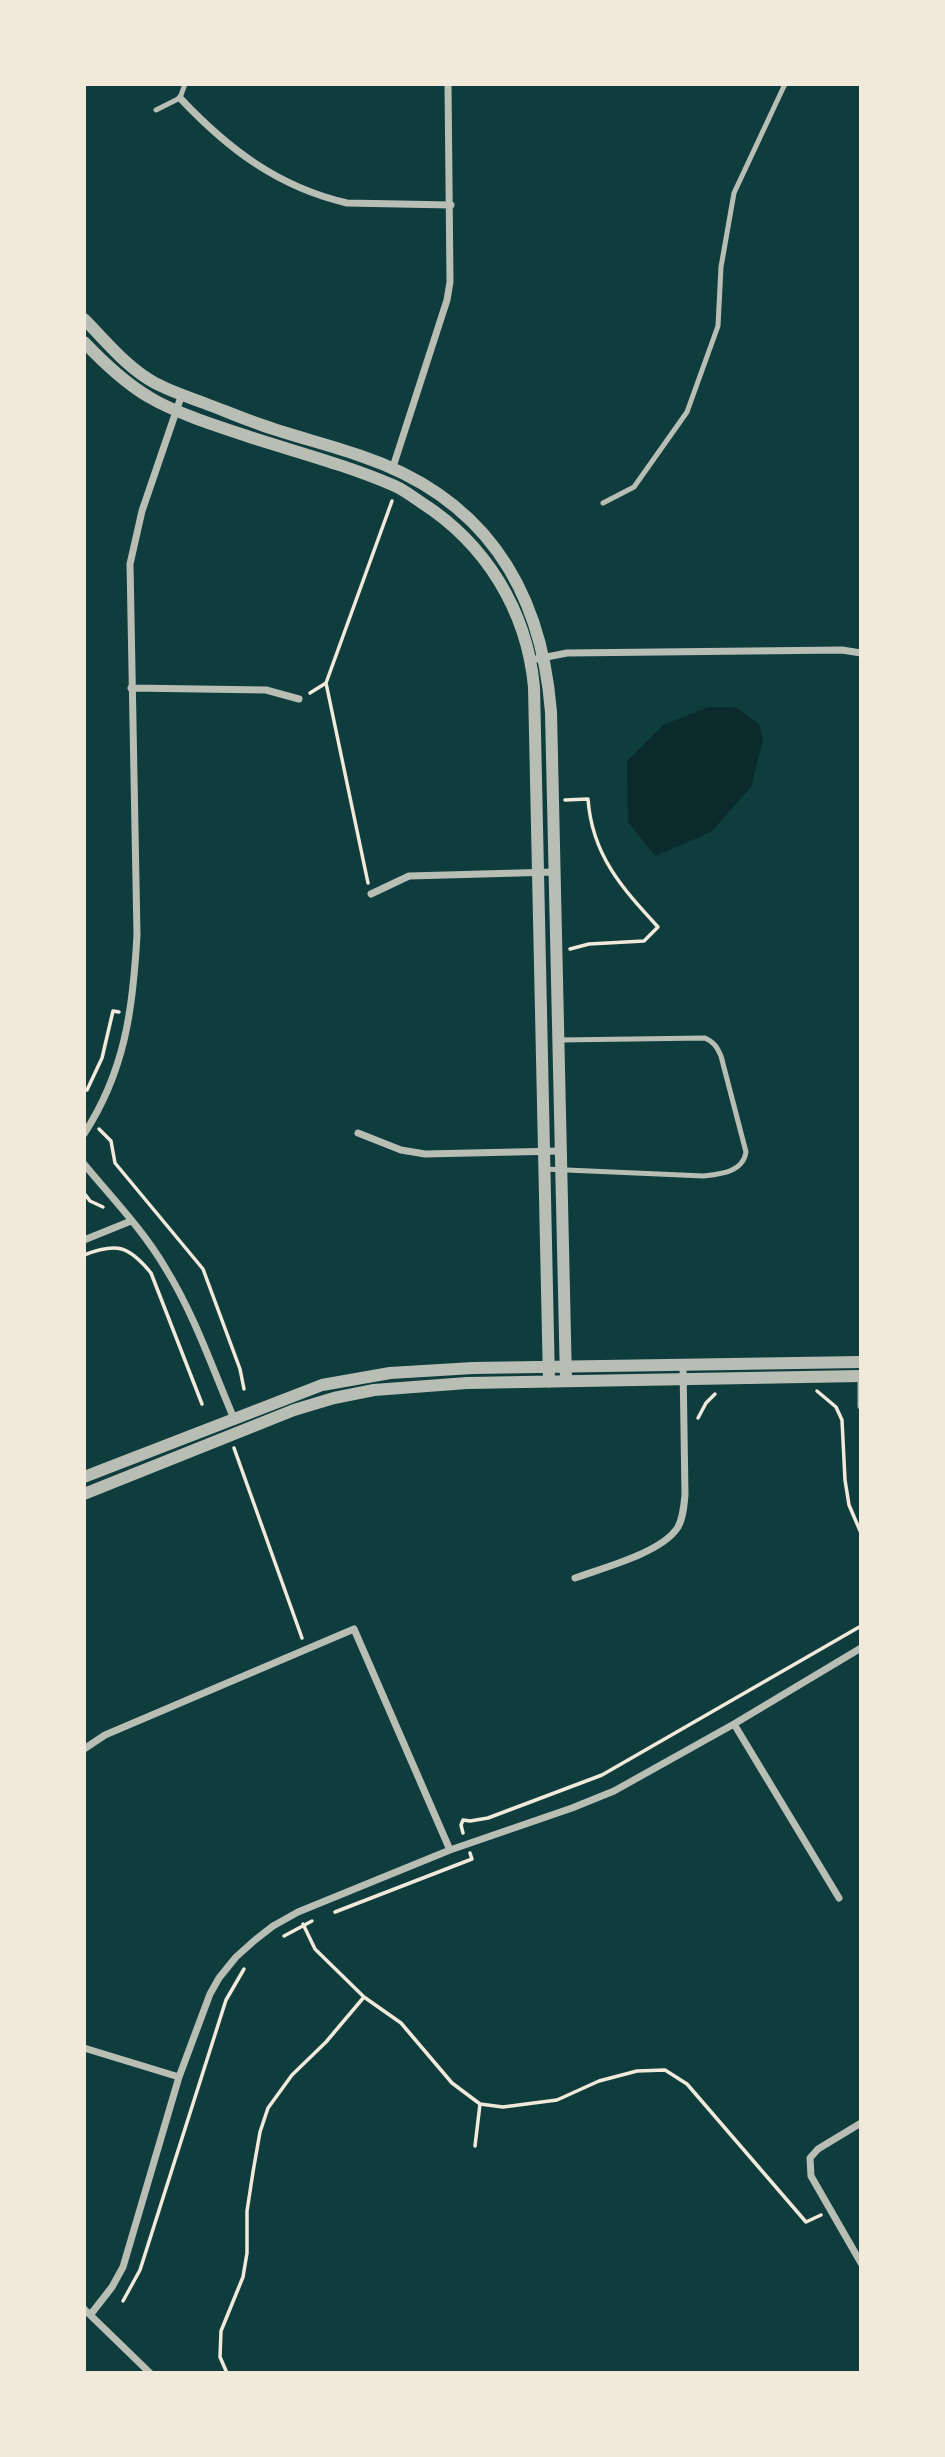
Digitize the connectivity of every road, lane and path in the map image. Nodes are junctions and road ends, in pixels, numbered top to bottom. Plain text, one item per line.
1 (186, 84) edge
2 (449, 84) edge
3 (785, 84) edge
4 (180, 98) junction
5 (156, 110) dead end
6 (451, 205) junction
7 (84, 319) edge
8 (84, 342) edge
9 (182, 394) junction
10 (175, 409) junction
11 (393, 468) junction
12 (392, 485) junction
13 (604, 503) dead end
14 (861, 653) edge
15 (538, 658) junction
16 (326, 683) junction
17 (131, 688) junction
18 (299, 699) joint
19 (538, 872) junction
20 (555, 872) junction
21 (370, 894) joint
22 (130, 1013) junction
23 (558, 1040) junction
24 (84, 1090) edge
25 (91, 1123) junction
26 (358, 1133) dead end
27 (84, 1134) edge
28 (544, 1151) junction
29 (560, 1151) junction
30 (84, 1164) edge
31 (560, 1168) junction
32 (544, 1169) junction
33 (131, 1221) junction
34 (84, 1240) edge
35 (84, 1255) edge
36 (861, 1362) edge
37 (683, 1365) junction
38 (566, 1366) junction
39 (549, 1367) junction
40 (861, 1376) edge
41 (683, 1380) junction
42 (566, 1381) junction
43 (549, 1382) junction
44 (244, 1389) dead end
45 (804, 1390) dead end
46 (725, 1391) dead end
47 (202, 1404) dead end
48 (861, 1406) edge
49 (698, 1418) dead end
50 (234, 1420) junction
51 (235, 1435) junction
52 (84, 1477) edge
53 (84, 1494) edge
54 (861, 1533) edge
55 (575, 1578) dead end
56 (861, 1626) edge
57 (861, 1648) edge
58 (306, 1650) junction
59 (734, 1724) junction
60 (84, 1749) edge
61 (467, 1844) junction
62 (450, 1850) junction
63 (839, 1898) dead end
64 (298, 1912) junction
65 (325, 1916) dead end
66 (313, 1921) dead end
67 (304, 1926) junction
68 (277, 1940) dead end
69 (251, 1961) dead end
70 (364, 1997) junction
71 (84, 2048) edge
72 (179, 2077) junction
73 (480, 2104) junction
74 (861, 2123) edge
75 (475, 2146) dead end
76 (830, 2211) junction
77 (861, 2263) edge
78 (122, 2301) dead end
79 (88, 2312) edge
80 (150, 2373) edge
81 (227, 2373) edge

1 - 4 lane
2 - 6 street
3 - 13 lane
4 - 5 lane
4 - 6 street
6 - 11 street
7 - 9 street
8 - 10 street
9 - 10 street
9 - 11 street
10 - 12 street
10 - 17 street
11 - 12 street
11 - 15 street
12 - 15 street
12 - 16 path
14 - 15 street
15 - 19 street
15 - 20 street
16 - 18 path
16 - 21 path
17 - 18 street
17 - 22 street
19 - 20 street
19 - 21 street
19 - 28 street
20 - 23 street
22 - 24 path
22 - 25 street
23 - 29 street
23 - 31 lane
25 - 27 street
25 - 44 path
26 - 28 street
28 - 29 street
28 - 32 street
29 - 31 street
30 - 33 street
31 - 32 lane
31 - 38 street
32 - 39 street
33 - 34 street
33 - 50 street
35 - 47 path
36 - 37 street
36 - 40 street
37 - 38 street
37 - 41 street
38 - 39 street
38 - 42 street
39 - 43 street
39 - 50 street
40 - 41 street
40 - 48 street
41 - 42 street
41 - 55 street
42 - 43 street
43 - 51 street
45 - 54 path
46 - 49 path
50 - 51 street
50 - 52 street
51 - 53 street
51 - 58 path
56 - 61 path
57 - 59 street
58 - 60 street
58 - 62 street
59 - 61 street
59 - 63 street
61 - 62 street
61 - 65 path
62 - 64 street
64 - 67 path
64 - 72 street
66 - 67 path
67 - 68 path
67 - 70 path
69 - 78 path
70 - 73 path
70 - 81 path
71 - 72 street
72 - 79 street
73 - 75 path
73 - 76 path
74 - 76 street
76 - 77 street
79 - 80 street

